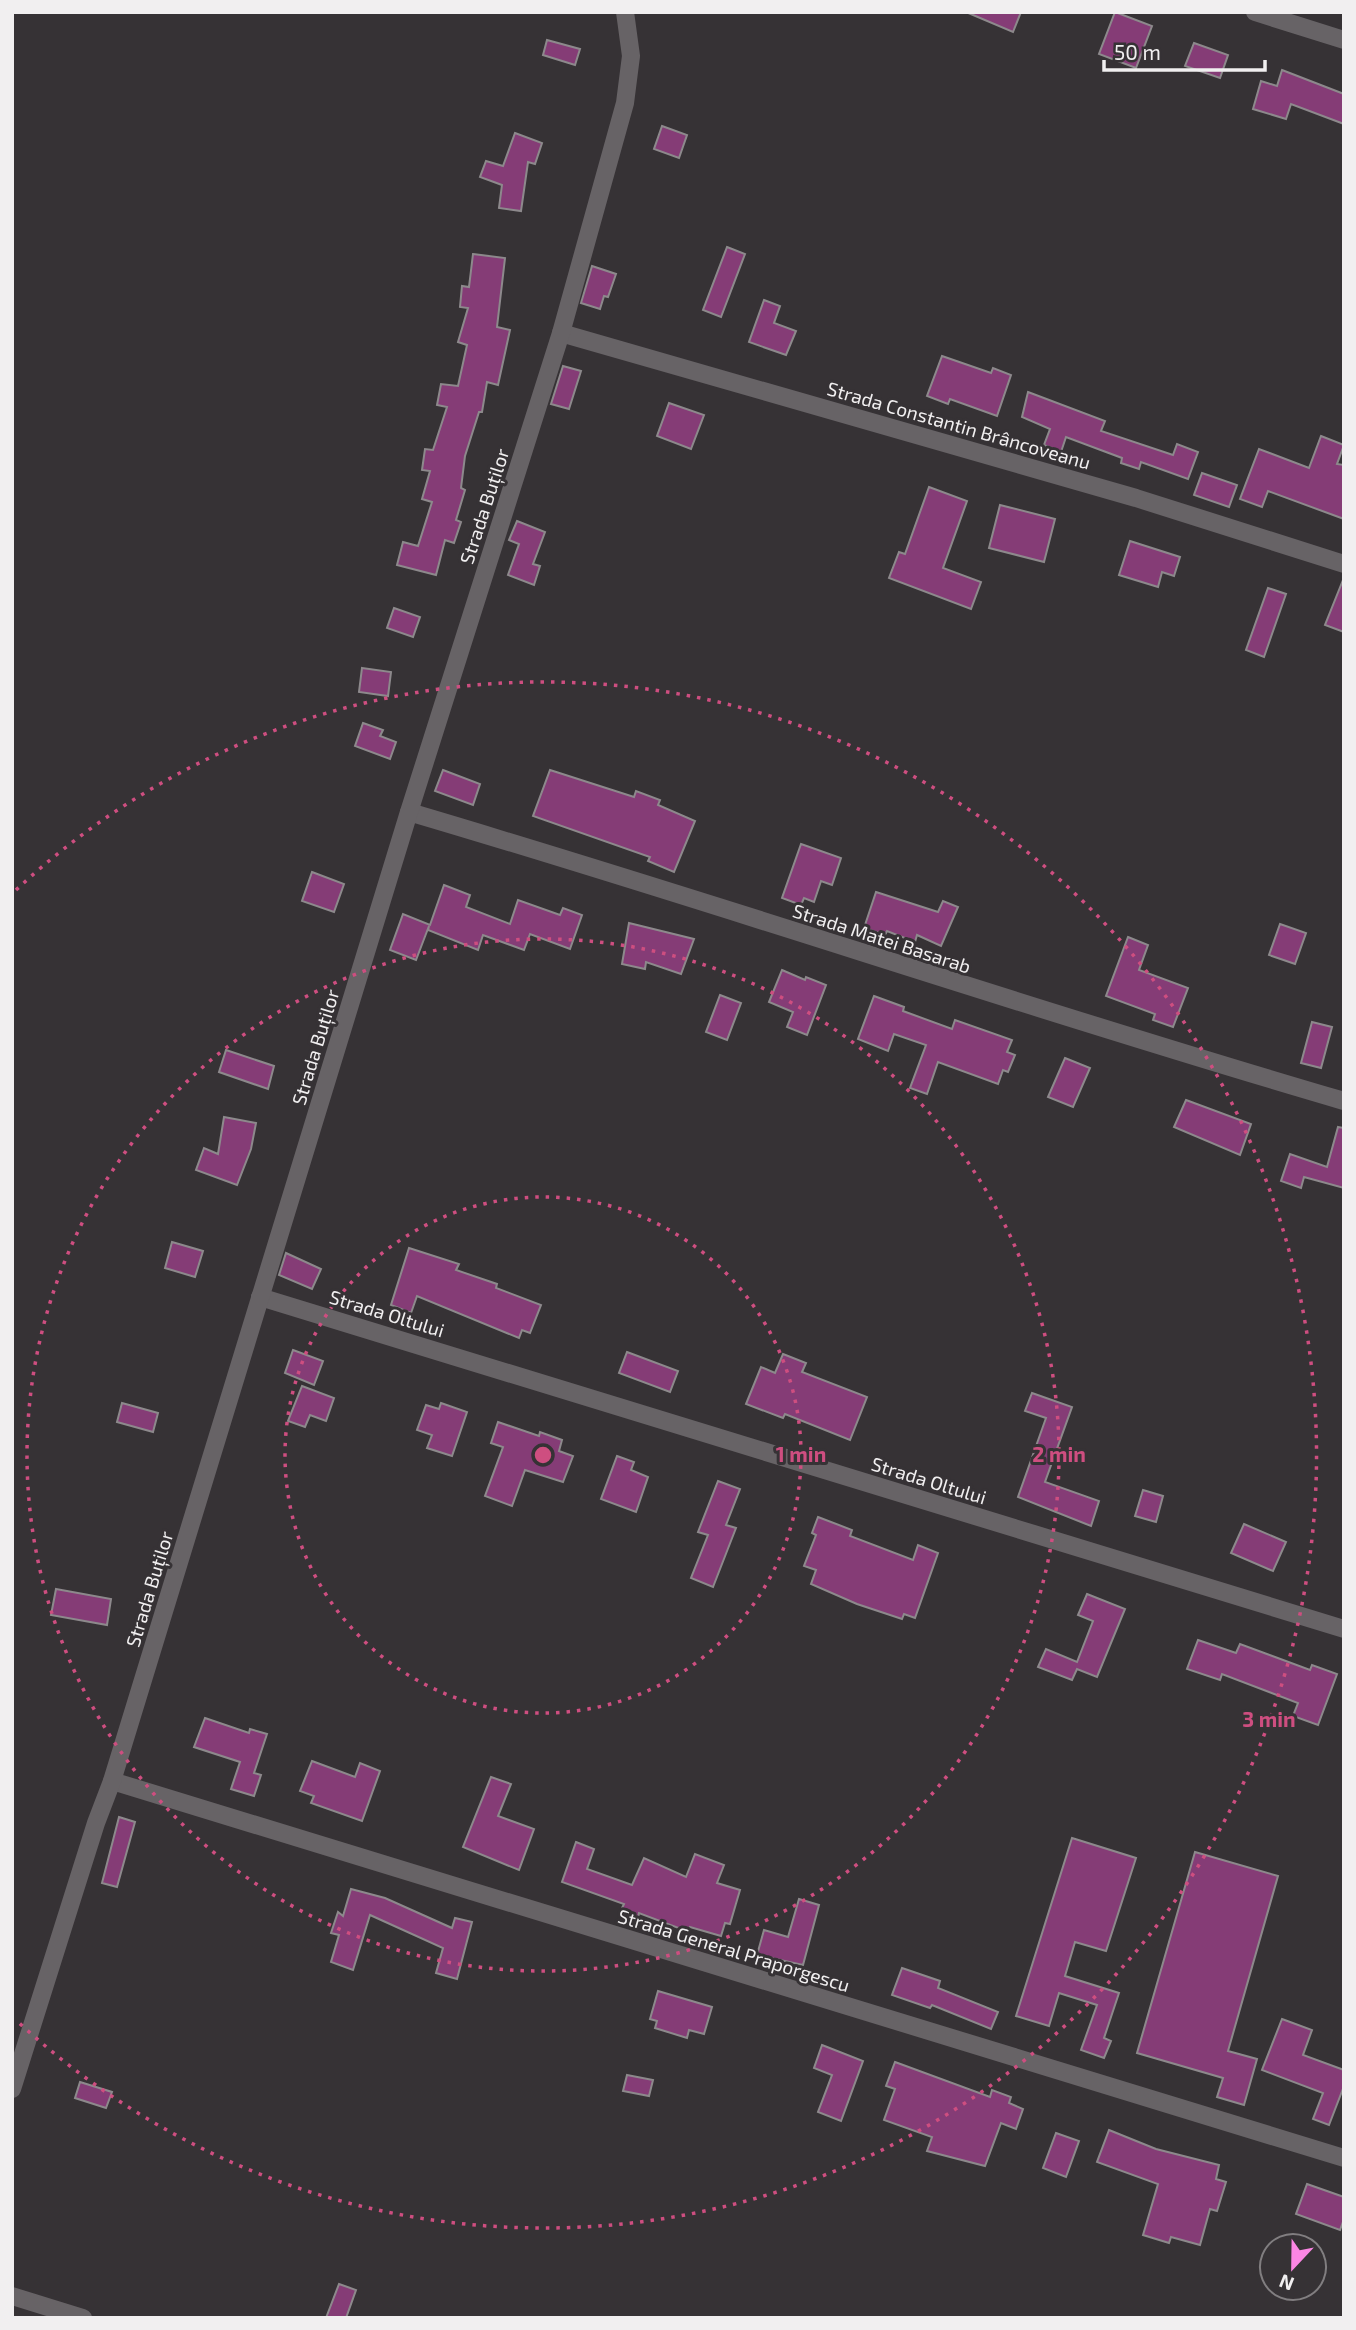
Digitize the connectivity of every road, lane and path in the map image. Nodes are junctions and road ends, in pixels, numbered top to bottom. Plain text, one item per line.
1 (625, 12) edge
2 (1255, 12) edge
3 (1344, 40) edge
4 (561, 333) junction
5 (1344, 564) edge
6 (409, 813) junction
7 (1344, 1101) edge
8 (260, 1297) junction
9 (1344, 1629) edge
10 (112, 1781) junction
11 (12, 2089) edge
12 (1344, 2158) edge
13 (12, 2296) edge
14 (83, 2318) edge

1 - 4 street, Strada Buților
2 - 3 street
4 - 5 street, Strada Constantin Brâncoveanu
4 - 6 street, Strada Buților
6 - 7 street, Strada Matei Basarab
6 - 8 street, Strada Buților
8 - 9 street, Strada Oltului
8 - 10 street, Strada Buților
10 - 11 street, Strada Buților
10 - 12 street, Strada General Praporgescu
13 - 14 street

